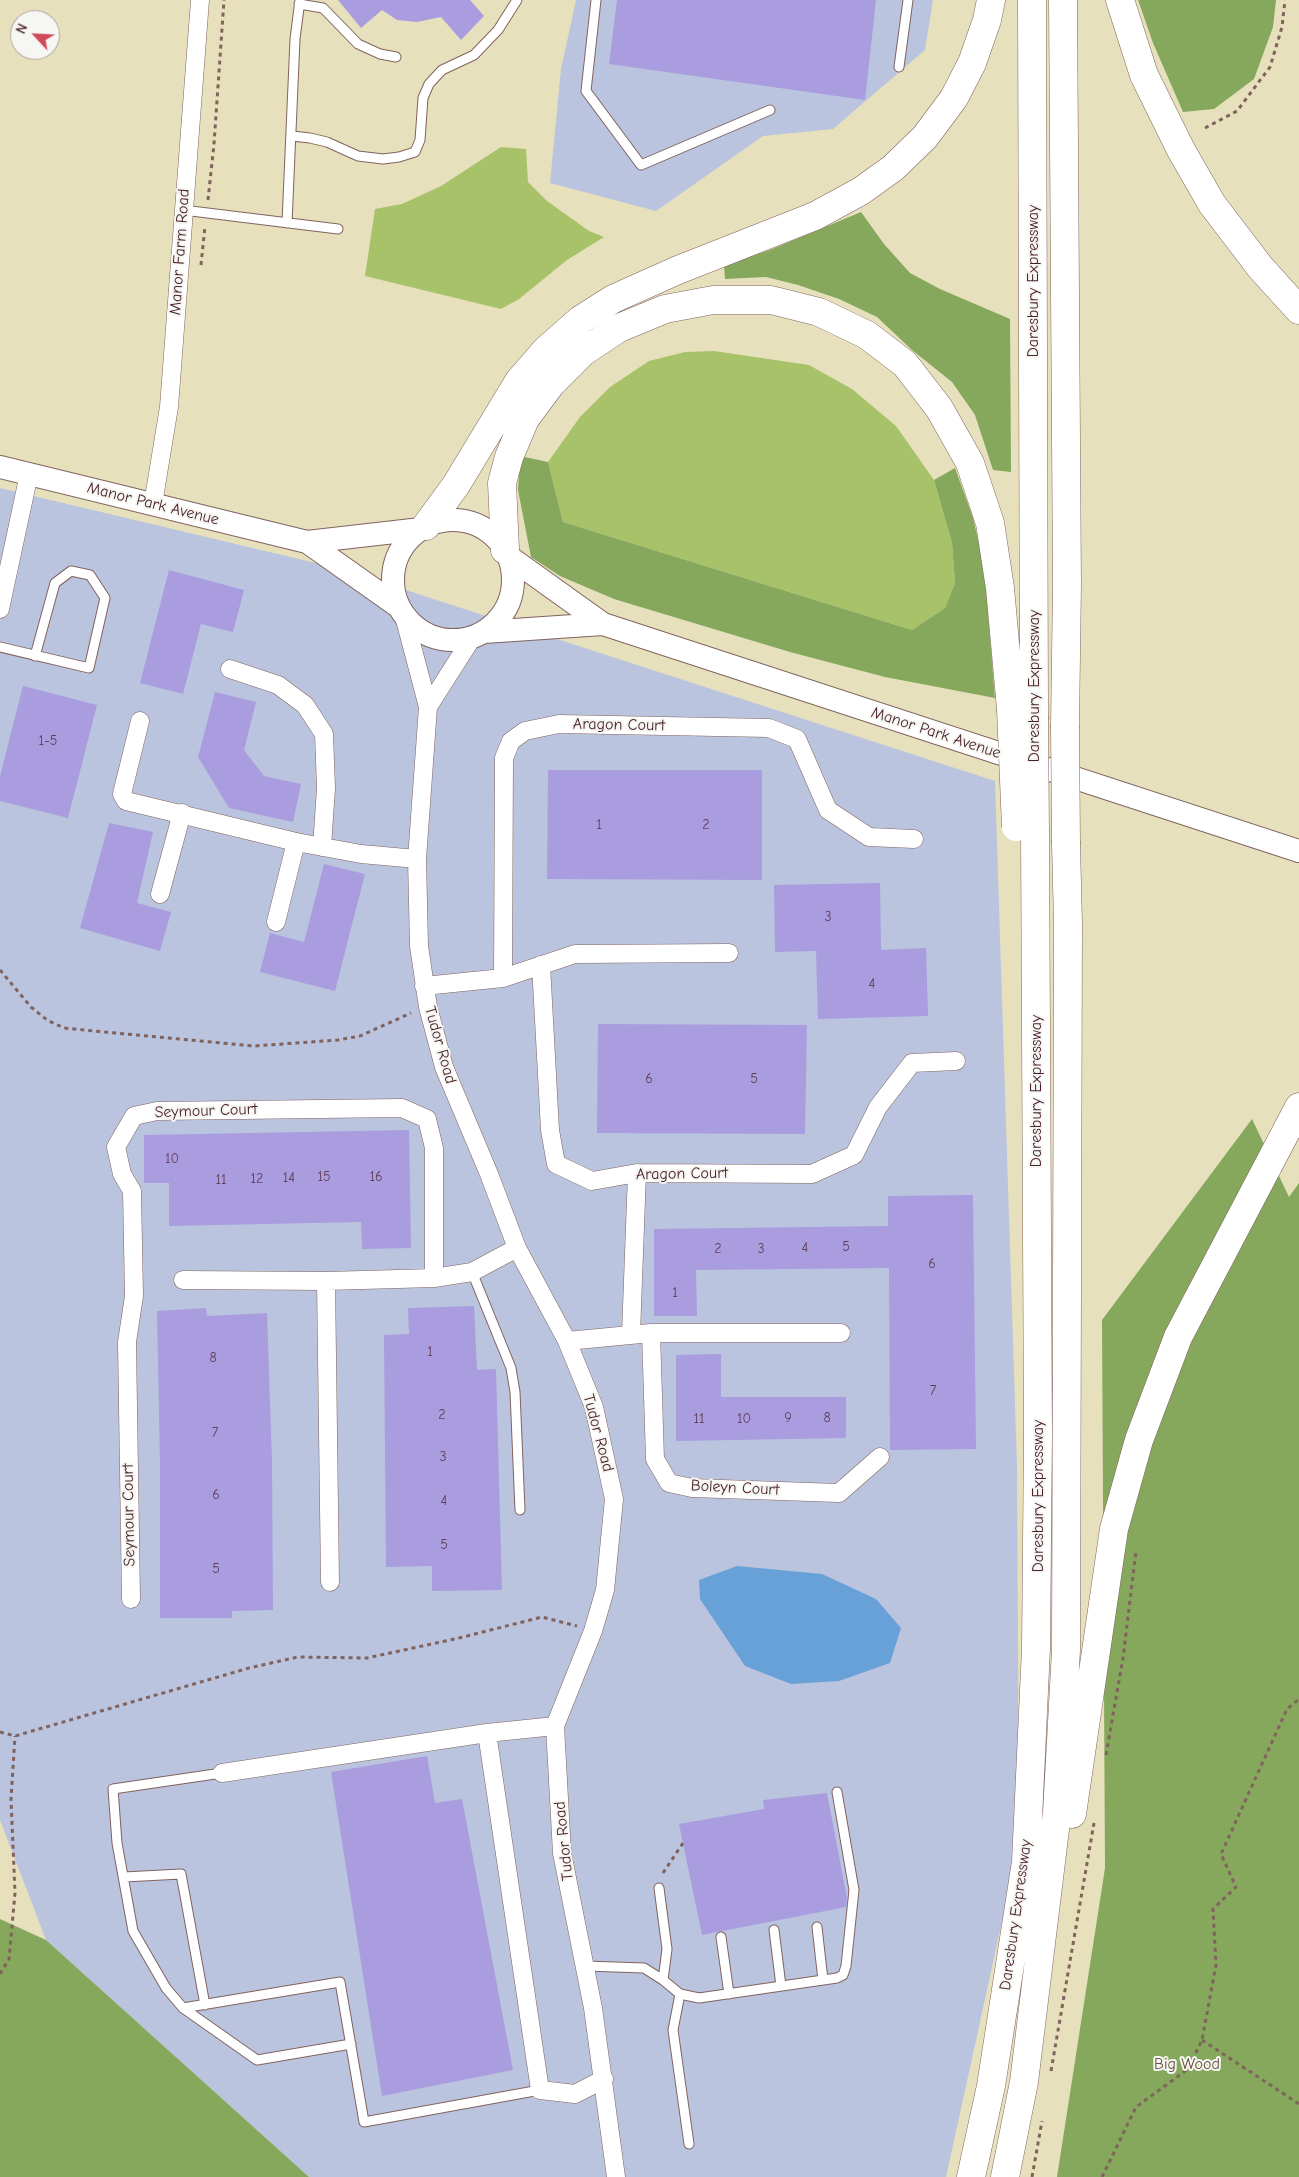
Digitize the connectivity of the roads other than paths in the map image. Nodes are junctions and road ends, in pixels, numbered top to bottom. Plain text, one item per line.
1 (200, 0) edge
2 (517, 0) edge
3 (596, 0) edge
4 (908, 0) edge
5 (991, 0) edge
6 (1032, 0) edge
7 (1063, 0) edge
8 (1120, 0) edge
9 (299, 2) edge
10 (396, 57) dead end
11 (899, 67) dead end
12 (770, 110) dead end
13 (292, 136) junction
14 (183, 210) junction
15 (287, 223) junction
16 (338, 229) dead end
17 (1299, 310) edge
18 (0, 467) edge
19 (29, 474) junction
20 (153, 504) junction
21 (424, 528) junction
22 (307, 542) junction
23 (507, 553) junction
24 (0, 609) edge
25 (401, 611) junction
26 (602, 624) junction
27 (478, 635) junction
28 (0, 648) edge
29 (35, 656) junction
30 (230, 669) dead end
31 (428, 707) junction
32 (1023, 712) junction
33 (140, 721) dead end
34 (182, 813) junction
35 (914, 840) dead end
36 (296, 842) junction
37 (322, 846) junction
38 (1299, 851) edge
39 (417, 859) junction
40 (160, 894) dead end
41 (276, 922) dead end
42 (730, 953) dead end
43 (541, 965) junction
44 (503, 978) junction
45 (424, 986) junction
46 (956, 1061) dead end
47 (1299, 1107) edge
48 (637, 1174) junction
49 (517, 1248) junction
50 (472, 1272) junction
51 (434, 1278) junction
52 (183, 1280) dead end
53 (326, 1281) junction
54 (651, 1333) junction
55 (841, 1333) dead end
56 (631, 1334) junction
57 (567, 1341) junction
58 (880, 1457) dead end
59 (520, 1510) dead end
60 (330, 1582) dead end
61 (131, 1598) dead end
62 (555, 1726) junction
63 (487, 1732) junction
64 (222, 1773) joint
65 (837, 1792) dead end
66 (124, 1877) junction
67 (659, 1888) dead end
68 (817, 1927) dead end
69 (774, 1930) dead end
70 (721, 1937) dead end
71 (585, 1966) junction
72 (663, 1980) junction
73 (823, 1980) junction
74 (781, 1986) junction
75 (680, 1994) junction
76 (729, 1994) junction
77 (205, 2005) junction
78 (183, 2008) junction
79 (351, 2044) junction
80 (604, 2078) junction
81 (1037, 2080) junction
82 (540, 2090) junction
83 (690, 2144) dead end
84 (616, 2177) edge
85 (971, 2177) edge
86 (1005, 2177) edge

1 - 14 street, Manor Farm Road
2 - 13 lane
3 - 12 lane
4 - 11 lane
5 - 21 main road
6 - 32 main road, Daresbury Expressway
7 - 81 main road, Daresbury Expressway, bridge
8 - 17 main road
9 - 10 lane
9 - 13 lane
13 - 15 lane
14 - 15 lane
14 - 20 street, Manor Farm Road
15 - 16 lane
18 - 19 street, Manor Park Avenue
19 - 20 street, Manor Park Avenue
19 - 24 street
20 - 22 street, Manor Park Avenue
21 - 22 street, Manor Park Avenue
21 - 23 street
21 - 25 street
22 - 25 street, Manor Park Avenue
23 - 26 street, Manor Park Avenue
23 - 27 street
23 - 32 main road
25 - 27 street
25 - 31 street, Tudor Road
26 - 27 street, Manor Park Avenue
26 - 38 street, Manor Park Avenue
27 - 31 street, Tudor Road
28 - 29 lane
29 - 29 lane
30 - 37 street
31 - 39 street, Tudor Road
32 - 85 main road, Daresbury Expressway, bridge
33 - 34 street
34 - 36 street
34 - 40 street
35 - 44 street, Aragon Court
36 - 37 street
36 - 41 street
37 - 39 street
39 - 45 street, Tudor Road
42 - 43 street
43 - 44 street
43 - 48 street, Aragon Court
44 - 45 street
45 - 49 street, Tudor Road
46 - 48 street, Aragon Court
47 - 81 main road
48 - 56 street
49 - 50 street
49 - 57 street, Tudor Road
50 - 51 street
50 - 59 lane
51 - 53 street
51 - 61 street, Seymour Court
52 - 53 street
53 - 60 street
54 - 55 street
54 - 56 street
54 - 58 street, Boleyn Court
56 - 57 street
57 - 62 street, Tudor Road
62 - 63 street
62 - 71 street, Tudor Road
63 - 64 street
63 - 82 street
64 - 66 lane
65 - 73 lane
66 - 77 lane
66 - 78 lane
67 - 72 lane
68 - 73 lane
69 - 74 lane
70 - 76 lane
71 - 72 lane
71 - 80 street, Tudor Road
72 - 75 lane
73 - 74 lane
74 - 76 lane
75 - 76 lane
75 - 83 lane
77 - 78 lane
77 - 79 lane
78 - 79 lane
79 - 82 lane
80 - 82 street
80 - 84 street, Tudor Road
81 - 86 main road, Daresbury Expressway

